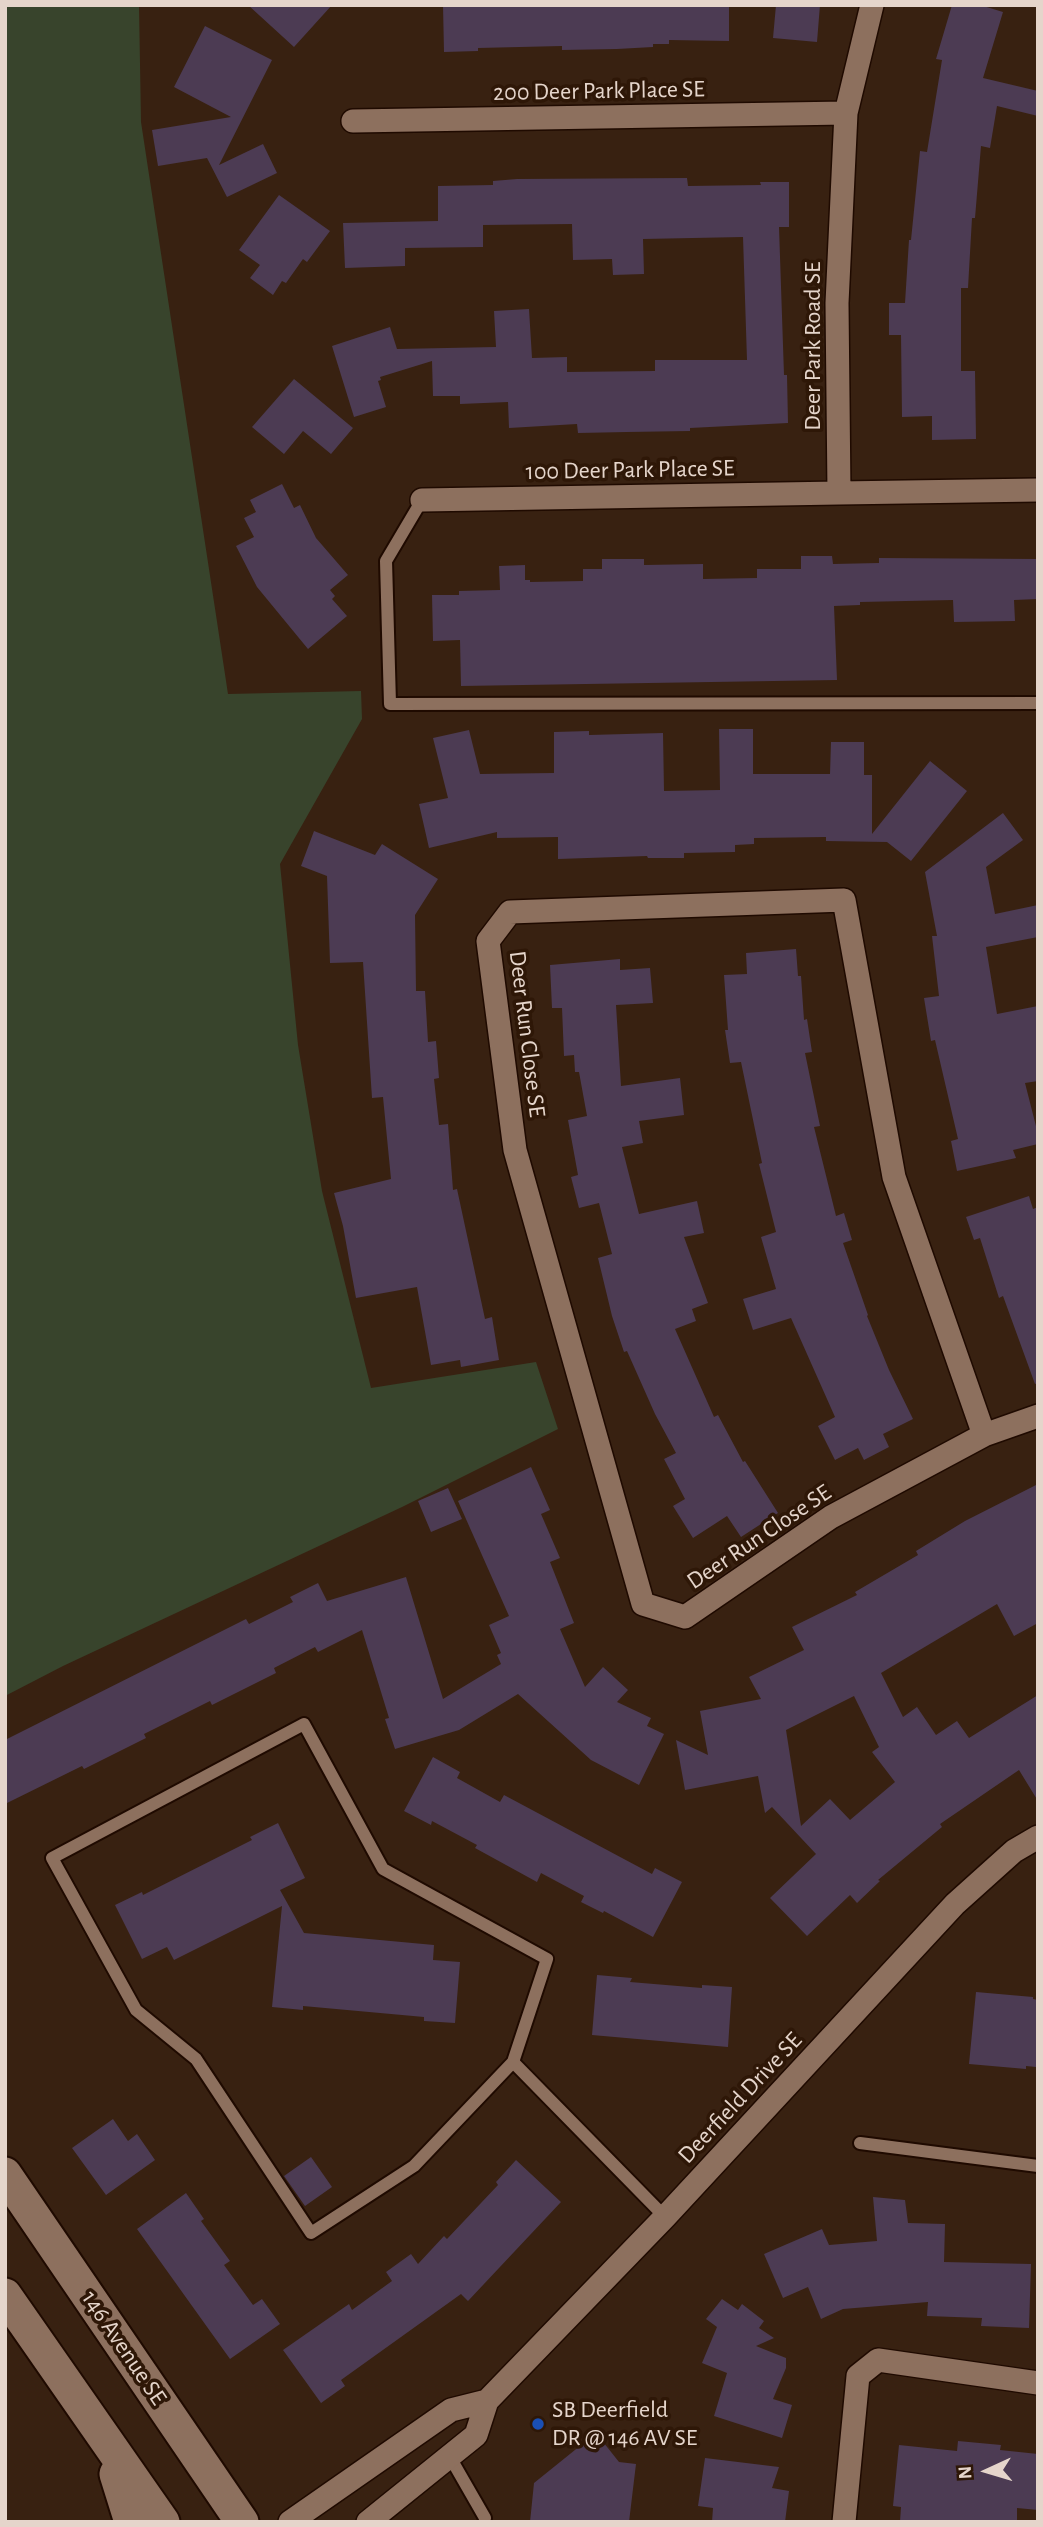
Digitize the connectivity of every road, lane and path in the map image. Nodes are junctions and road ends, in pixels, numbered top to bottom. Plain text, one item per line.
1 (872, 5) edge
2 (846, 113) junction
3 (353, 121) dead end
4 (1038, 490) edge
5 (839, 493) junction
6 (422, 500) joint
7 (1038, 703) edge
8 (1038, 1416) edge
9 (984, 1434) junction
10 (1038, 1838) edge
11 (513, 2062) junction
12 (860, 2143) dead end
13 (1038, 2166) edge
14 (5, 2174) edge
15 (666, 2217) junction
16 (5, 2295) edge
17 (1038, 2383) edge
18 (487, 2401) junction
19 (105, 2442) junction
20 (450, 2456) junction
21 (485, 2518) dead end
22 (131, 2522) edge
23 (163, 2522) edge
24 (242, 2522) edge
25 (290, 2522) edge
26 (368, 2522) edge
27 (844, 2522) edge

1 - 2 street, Deer Park Road SE
2 - 3 street, 200 Deer Park Place SE
2 - 5 street, Deer Park Road SE
4 - 5 street
5 - 6 street, 100 Deer Park Place SE
6 - 7 lane
8 - 9 street, Deer Run Close SE
9 - 9 street, Deer Run Close SE
10 - 15 street, Deerfield Drive SE
11 - 11 lane
11 - 15 lane
12 - 13 lane
14 - 24 street, 146 Avenue SE
15 - 18 street, Deerfield Drive SE
16 - 19 street
17 - 27 street
18 - 20 street, Deerfield Drive SE
18 - 25 street
19 - 22 street
19 - 23 street
20 - 21 lane
20 - 26 street, Deerfield Drive SE

